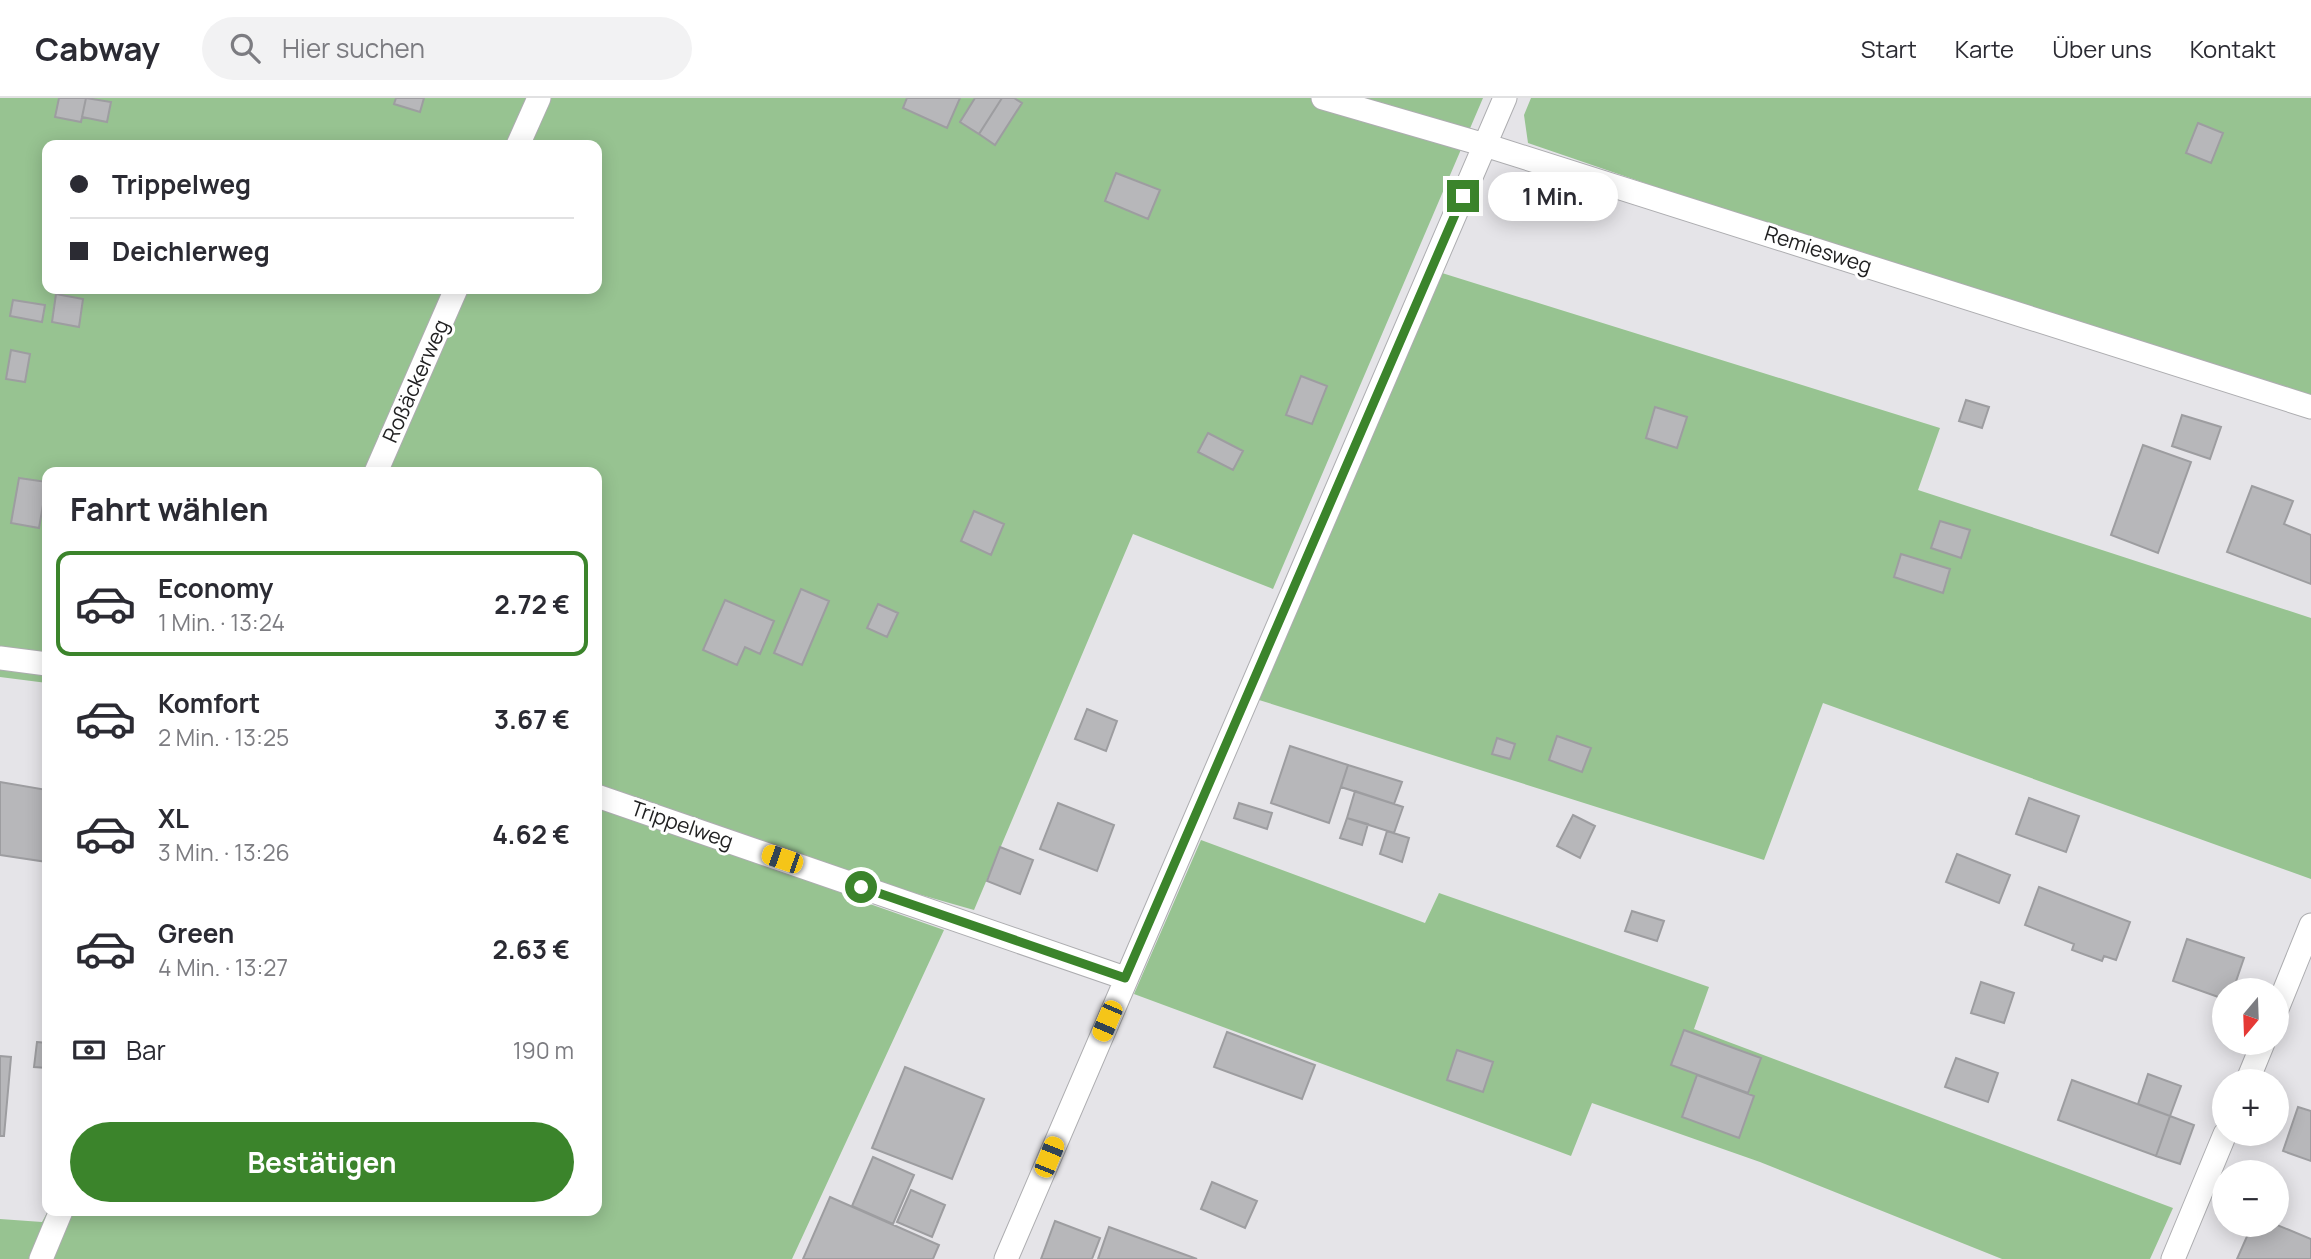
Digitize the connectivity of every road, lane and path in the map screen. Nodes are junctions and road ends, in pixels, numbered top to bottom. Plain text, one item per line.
1 (539, 98) edge
2 (1323, 98) edge
3 (1505, 98) edge
4 (520, 140) edge
5 (1485, 145) junction
6 (454, 294) edge
7 (2311, 407) edge
8 (378, 467) edge
9 (0, 658) edge
10 (42, 663) edge
11 (602, 798) edge
12 (2311, 925) edge
13 (1125, 978) junction
14 (2289, 979) edge
15 (2220, 1146) edge
16 (59, 1216) edge
17 (41, 1259) edge
18 (1006, 1259) edge
19 (2173, 1259) edge

1 - 4 lane
2 - 5 lane, Remiesweg
3 - 5 lane
5 - 7 lane, Remiesweg
5 - 13 lane
6 - 8 lane, Roßäckerweg
9 - 10 lane
11 - 13 lane, Trippelweg
12 - 14 lane
13 - 18 lane
15 - 19 lane
16 - 17 lane

